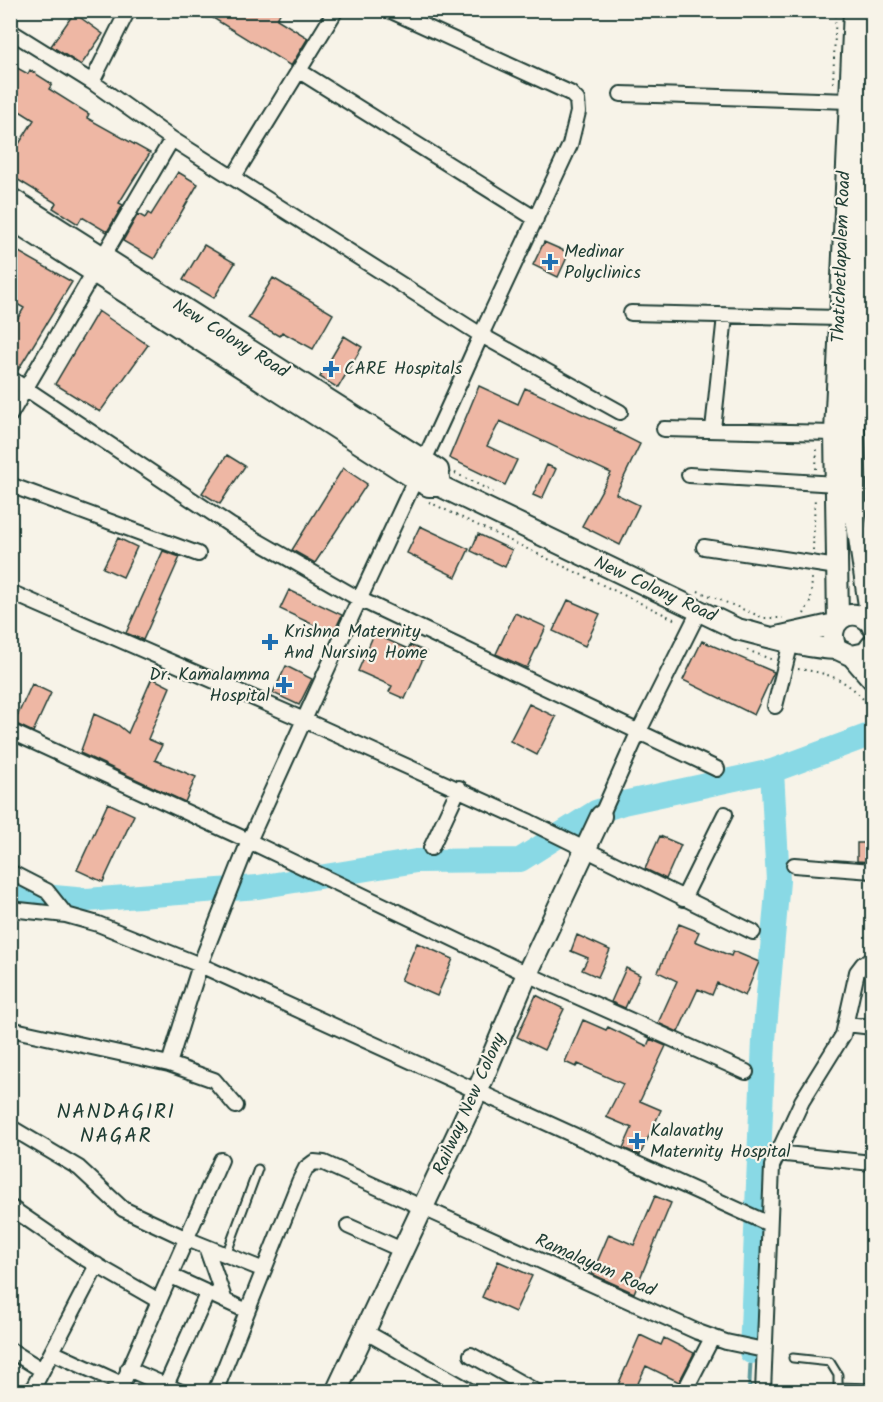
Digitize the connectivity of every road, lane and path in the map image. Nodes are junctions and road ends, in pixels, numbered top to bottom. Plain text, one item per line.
1 (128, 10) edge
2 (336, 10) edge
3 (389, 10) edge
4 (854, 10) edge
5 (873, 10) edge
6 (10, 31) edge
7 (301, 72) junction
8 (92, 82) junction
9 (621, 94) dead end
10 (850, 101) junction
11 (172, 139) junction
12 (233, 178) junction
13 (10, 198) edge
14 (10, 218) edge
15 (536, 219) junction
16 (99, 266) junction
17 (631, 313) dead end
18 (725, 316) junction
19 (839, 318) junction
20 (481, 335) junction
21 (10, 378) edge
22 (26, 389) junction
23 (620, 412) dead end
24 (10, 415) edge
25 (664, 429) dead end
26 (713, 429) junction
27 (835, 433) junction
28 (426, 462) junction
29 (689, 475) dead end
30 (417, 480) junction
31 (836, 484) junction
32 (10, 485) edge
33 (440, 486) junction
34 (855, 506) edge
35 (704, 547) dead end
36 (198, 554) dead end
37 (837, 567) junction
38 (10, 592) edge
39 (358, 599) junction
40 (699, 611) junction
41 (837, 622) junction
42 (871, 624) edge
43 (784, 640) junction
44 (873, 645) edge
45 (845, 653) junction
46 (873, 679) edge
47 (775, 706) dead end
48 (304, 720) junction
49 (10, 731) edge
50 (638, 733) junction
51 (717, 768) dead end
52 (458, 789) junction
53 (725, 814) dead end
54 (602, 816) joint
55 (249, 841) junction
56 (431, 848) dead end
57 (579, 848) junction
58 (794, 865) dead end
59 (873, 871) edge
60 (10, 872) edge
61 (683, 898) junction
62 (10, 909) edge
63 (63, 911) junction
64 (753, 932) dead end
65 (873, 961) edge
66 (200, 965) junction
67 (527, 974) junction
68 (847, 1024) junction
69 (873, 1027) edge
70 (10, 1029) edge
71 (169, 1064) junction
72 (746, 1072) dead end
73 (478, 1090) junction
74 (236, 1106) dead end
75 (10, 1127) edge
76 (776, 1153) junction
77 (221, 1160) dead end
78 (873, 1163) edge
79 (258, 1169) dead end
80 (10, 1207) edge
81 (423, 1207) junction
82 (769, 1224) junction
83 (348, 1226) dead end
84 (187, 1239) junction
85 (206, 1247) junction
86 (402, 1250) junction
87 (226, 1255) junction
88 (84, 1258) junction
89 (97, 1265) junction
90 (264, 1270) junction
91 (171, 1276) junction
92 (86, 1286) junction
93 (207, 1294) junction
94 (159, 1301) junction
95 (225, 1301) junction
96 (247, 1311) junction
97 (364, 1331) junction
98 (712, 1338) junction
99 (755, 1348) junction
100 (10, 1350) edge
101 (52, 1352) junction
102 (471, 1356) dead end
103 (794, 1358) dead end
104 (128, 1369) junction
105 (42, 1370) junction
106 (121, 1388) edge
107 (873, 1388) edge
108 (165, 1389) edge
109 (31, 1392) edge
110 (180, 1392) edge
111 (215, 1392) edge
112 (336, 1392) edge
113 (471, 1392) edge
114 (537, 1392) edge
115 (684, 1392) edge
116 (763, 1392) edge

1 - 8 street
2 - 7 street
3 - 15 street
4 - 10 main road, Thatichetlapalem Road
5 - 34 main road
6 - 8 street
7 - 12 street
7 - 15 street
8 - 11 street
9 - 10 street
10 - 19 main road, Thatichetlapalem Road
11 - 12 street
11 - 16 street
12 - 20 street
13 - 16 main road, New Colony Road
14 - 16 main road, New Colony Road
15 - 20 street
16 - 22 street
16 - 28 main road, New Colony Road
16 - 30 main road, New Colony Road
17 - 18 street
18 - 19 street
18 - 26 street
19 - 27 main road, Thatichetlapalem Road
20 - 23 street
20 - 28 street
21 - 22 street
22 - 24 street
22 - 39 street
25 - 26 street
26 - 27 street
27 - 31 main road, Thatichetlapalem Road
28 - 30 street
28 - 33 main road, New Colony Road
29 - 31 street
30 - 33 main road, New Colony Road
30 - 39 street
31 - 34 main road, Thatichetlapalem Road
32 - 36 street
33 - 40 main road, New Colony Road
34 - 37 main road
34 - 42 main road
35 - 37 street
37 - 41 main road
38 - 48 street
39 - 48 street
39 - 50 street
40 - 43 main road, New Colony Road
40 - 50 street
41 - 42 main road
41 - 43 main road
41 - 45 main road
43 - 45 main road, New Colony Road
43 - 47 street
44 - 45 main road
45 - 46 main road
48 - 52 street
48 - 55 street
49 - 55 street
50 - 51 street
50 - 54 street
52 - 56 street
52 - 57 street
53 - 61 street
54 - 57 main road, Railway New Colony
55 - 66 street
55 - 67 street
57 - 61 street
57 - 67 main road, Railway New Colony
58 - 59 street
60 - 63 street
61 - 64 street
62 - 63 street
63 - 66 street
65 - 68 street
66 - 71 street
66 - 73 street
67 - 72 street
67 - 73 main road, Railway New Colony
68 - 69 street
68 - 76 street
70 - 71 street
71 - 74 street
73 - 81 main road, Railway New Colony
73 - 82 street
75 - 84 street
76 - 78 street
76 - 82 street
77 - 84 street
79 - 87 lane
80 - 88 street
81 - 86 main road, Railway New Colony
81 - 90 street, Ramalayam Road
81 - 98 street, Ramalayam Road
82 - 99 street
83 - 86 street
84 - 85 street
84 - 91 street
85 - 87 street
85 - 95 street
86 - 97 main road, Railway New Colony
87 - 90 street
88 - 89 street
88 - 92 street
89 - 92 street
89 - 94 street
90 - 96 street
91 - 93 street
91 - 94 street
92 - 101 street
93 - 95 street
93 - 108 street
94 - 104 street
95 - 96 street
96 - 111 street
97 - 112 main road, Railway New Colony
97 - 113 street
98 - 99 street, Ramalayam Road
98 - 115 street
99 - 116 street
100 - 105 street
101 - 105 street
101 - 106 street
102 - 114 street
103 - 107 lane
104 - 106 street
104 - 108 street
105 - 109 street
108 - 110 street

